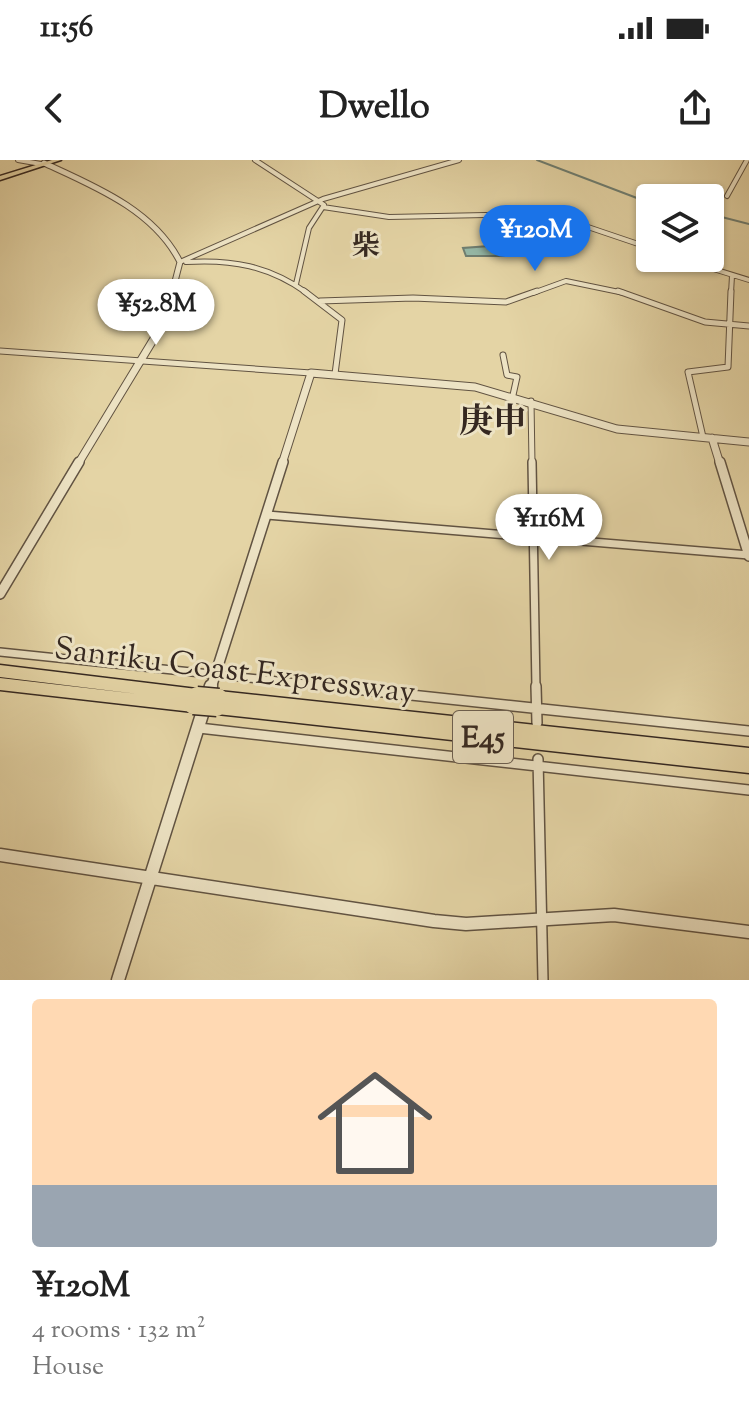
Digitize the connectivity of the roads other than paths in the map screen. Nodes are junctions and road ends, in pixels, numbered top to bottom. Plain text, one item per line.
1 (18, 160) edge
2 (58, 160) edge
3 (255, 160) edge
4 (459, 160) edge
5 (747, 160) edge
6 (42, 164) junction
7 (0, 178) edge
8 (727, 196) dead end
9 (319, 201) junction
10 (323, 207) junction
11 (636, 243) edge
12 (180, 262) junction
13 (720, 272) edge
14 (732, 276) junction
15 (749, 280) edge
16 (296, 284) junction
17 (320, 301) junction
18 (749, 326) edge
19 (727, 328) junction
20 (0, 351) edge
21 (503, 355) dead end
22 (141, 360) junction
23 (311, 373) junction
24 (335, 374) junction
25 (513, 395) junction
26 (531, 401) junction
27 (707, 438) junction
28 (749, 442) edge
29 (267, 515) junction
30 (534, 536) junction
31 (749, 555) edge
32 (0, 594) edge
33 (0, 652) edge
34 (0, 671) edge
35 (215, 676) junction
36 (0, 684) edge
37 (195, 700) junction
38 (218, 703) junction
39 (537, 711) junction
40 (537, 723) dead end
41 (199, 728) junction
42 (749, 731) edge
43 (749, 755) edge
44 (538, 762) junction
45 (749, 766) edge
46 (749, 790) edge
47 (0, 855) edge
48 (151, 876) junction
49 (542, 918) junction
50 (749, 932) edge
51 (118, 980) edge
52 (543, 980) edge

1 - 6 street
2 - 6 main road
3 - 9 street
4 - 9 street
5 - 8 street
6 - 7 main road
6 - 12 street
9 - 10 street
9 - 12 street
10 - 11 street
10 - 16 street
12 - 16 street
12 - 22 street
13 - 14 street
14 - 15 street
14 - 19 street
16 - 17 street
17 - 19 street
17 - 24 street
18 - 19 street
19 - 27 street
20 - 22 street
21 - 25 street
22 - 23 street
22 - 32 street
23 - 24 street
23 - 29 street
24 - 25 street
25 - 26 street
26 - 27 street
26 - 30 street
27 - 28 street
27 - 31 street
29 - 30 street
29 - 35 street
30 - 31 street
30 - 39 street
33 - 35 street
34 - 37 highway, Sanriku Coast Expressway / E45
35 - 39 street
35 - 41 street
36 - 37 highway, Sanriku Coast Expressway / E45
37 - 38 highway, Sanriku Coast Expressway / E45, bridge
38 - 43 highway, Sanriku Coast Expressway / E45
38 - 45 highway, Sanriku Coast Expressway / E45
39 - 40 street
39 - 42 street
41 - 44 street
41 - 48 street
44 - 46 street
44 - 49 street
47 - 48 street
48 - 49 street
48 - 51 street
49 - 50 street
49 - 52 street

